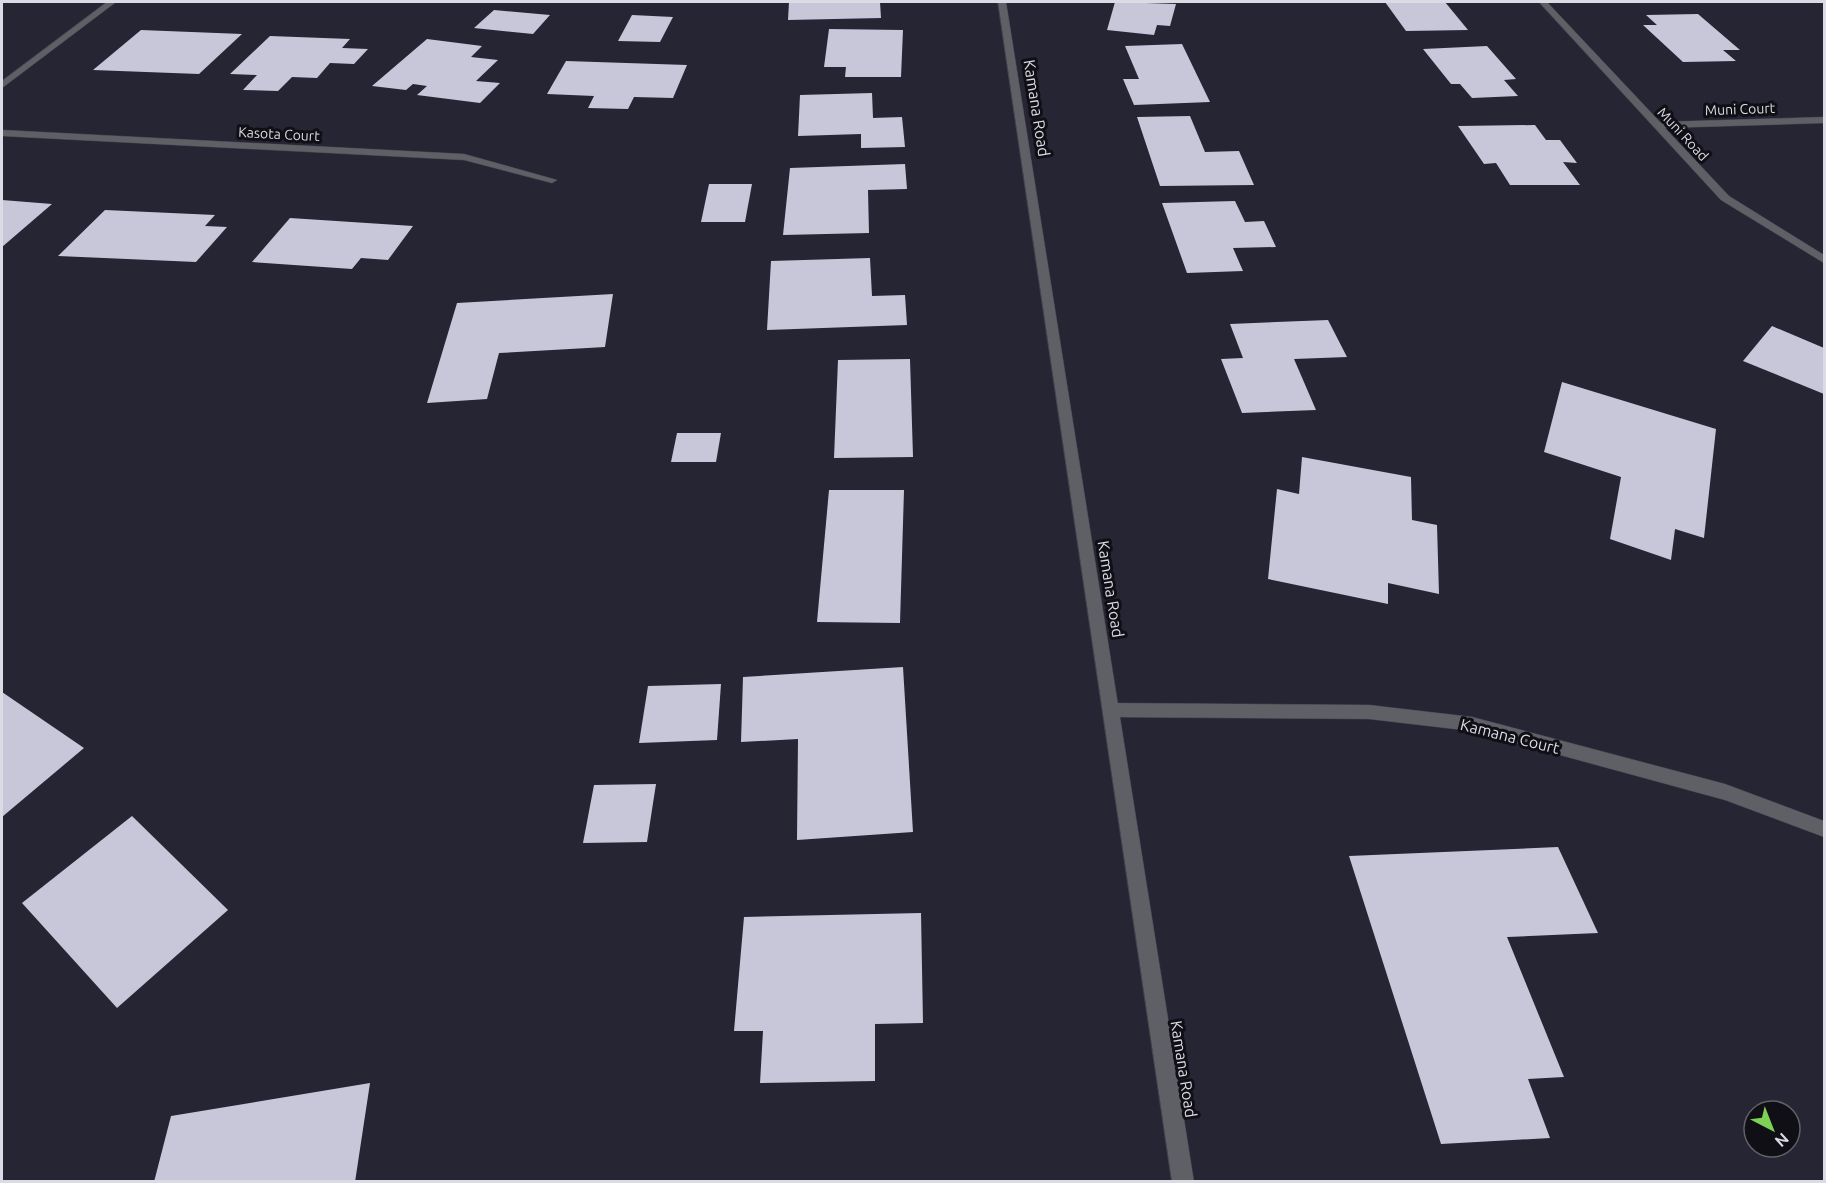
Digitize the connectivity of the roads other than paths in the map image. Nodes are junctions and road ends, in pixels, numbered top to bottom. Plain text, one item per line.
1 (112, 2) edge
2 (1002, 2) edge
3 (1543, 2) edge
4 (2, 85) edge
5 (1824, 120) edge
6 (1656, 125) junction
7 (2, 133) edge
8 (552, 180) dead end
9 (1824, 260) edge
10 (1111, 710) junction
11 (1824, 830) edge
12 (1184, 1182) edge

1 - 4 street
2 - 10 street, Kamana Road
3 - 6 street, Muni Road
5 - 6 street, Muni Court
6 - 9 street, Muni Road
7 - 8 street, Kasota Court
10 - 11 street, Kamana Court
10 - 12 street, Kamana Road

